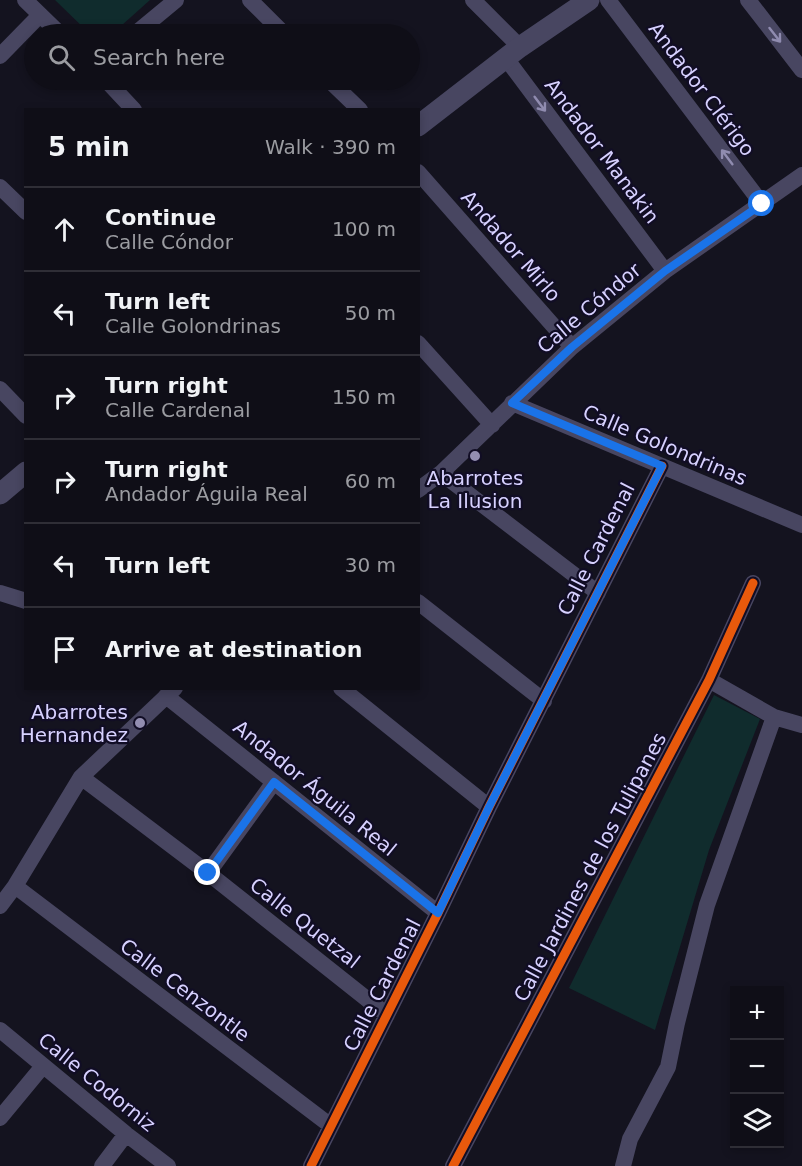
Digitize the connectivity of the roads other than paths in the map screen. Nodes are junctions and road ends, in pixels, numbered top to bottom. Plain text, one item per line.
1 (24, 0) edge
2 (176, 0) edge
3 (250, 0) edge
4 (473, 0) edge
5 (589, 0) edge
6 (608, 0) edge
7 (748, 0) edge
8 (40, 15) junction
9 (31, 24) edge
10 (49, 24) edge
11 (147, 24) edge
12 (274, 24) edge
13 (24, 31) edge
14 (512, 52) junction
15 (0, 56) edge
16 (802, 70) edge
17 (115, 90) edge
18 (340, 90) edge
19 (132, 108) edge
20 (358, 108) edge
21 (420, 124) edge
22 (420, 174) edge
23 (802, 175) edge
24 (0, 187) edge
25 (762, 204) junction
26 (24, 210) edge
27 (665, 271) junction
28 (420, 345) edge
29 (572, 347) junction
30 (0, 390) edge
31 (512, 403) junction
32 (24, 414) edge
33 (492, 425) junction
34 (662, 466) junction
35 (441, 473) junction
36 (24, 474) edge
37 (420, 489) edge
38 (0, 494) edge
39 (802, 525) edge
40 (753, 583) dead end
41 (598, 592) junction
42 (0, 593) edge
43 (24, 600) edge
44 (420, 604) edge
45 (709, 680) junction
46 (343, 690) edge
47 (170, 692) edge
48 (544, 701) junction
49 (774, 717) junction
50 (802, 725) edge
51 (81, 777) junction
52 (274, 782) junction
53 (489, 807) junction
54 (208, 873) junction
55 (15, 886) junction
56 (0, 906) edge
57 (438, 913) junction
58 (387, 1015) junction
59 (0, 1030) edge
60 (43, 1066) junction
61 (0, 1118) edge
62 (331, 1126) junction
63 (126, 1134) junction
64 (102, 1166) edge
65 (168, 1166) edge
66 (311, 1166) edge
67 (453, 1166) edge
68 (623, 1166) edge

1 - 8 street
2 - 11 street
3 - 12 street
4 - 14 street, Andador Manakin
5 - 14 street
25 -> 6 street, Andador Clérigo
7 -> 16 street
8 - 9 street
8 - 10 street
13 - 15 street
14 - 21 street
14 -> 27 street, Andador Manakin
17 - 19 street
18 - 20 street
22 - 29 street, Andador Mirlo
23 - 25 street, Calle Cóndor
24 - 26 street
25 - 27 street, Calle Cóndor
27 - 29 street, Calle Cóndor
28 - 33 street
29 - 31 street, Calle Cóndor
30 - 32 street
31 - 33 street, Calle Cóndor
31 - 34 street, Calle Golondrinas
33 - 35 street, Calle Cóndor
34 - 39 street, Calle Golondrinas
34 - 41 street, Calle Cardenal
35 - 37 street, Calle Cóndor
35 - 41 street
36 - 38 street
40 - 45 street, Calle Jardines de los Tulipanes
41 - 48 street, Calle Cardenal
42 - 43 street
44 - 48 street
45 - 49 street
45 - 67 street, Calle Jardines de los Tulipanes
46 - 53 street
47 - 51 street
47 - 52 street, Andador Águila Real
48 - 53 street, Calle Cardenal
49 - 50 street
49 - 68 street
51 - 54 street, Calle Quetzal
51 - 55 street
52 - 54 street
52 - 57 street, Andador Águila Real
53 - 57 street, Calle Cardenal
54 - 58 street, Calle Quetzal
55 - 56 street
55 - 62 street, Calle Cenzontle
57 - 58 street, Calle Cardenal
58 - 62 street, Calle Cardenal
59 - 60 street, Calle Codorniz
60 - 61 street
60 - 63 street, Calle Codorniz
62 - 66 street, Calle Cardenal
63 - 64 street
63 - 65 street, Calle Codorniz

